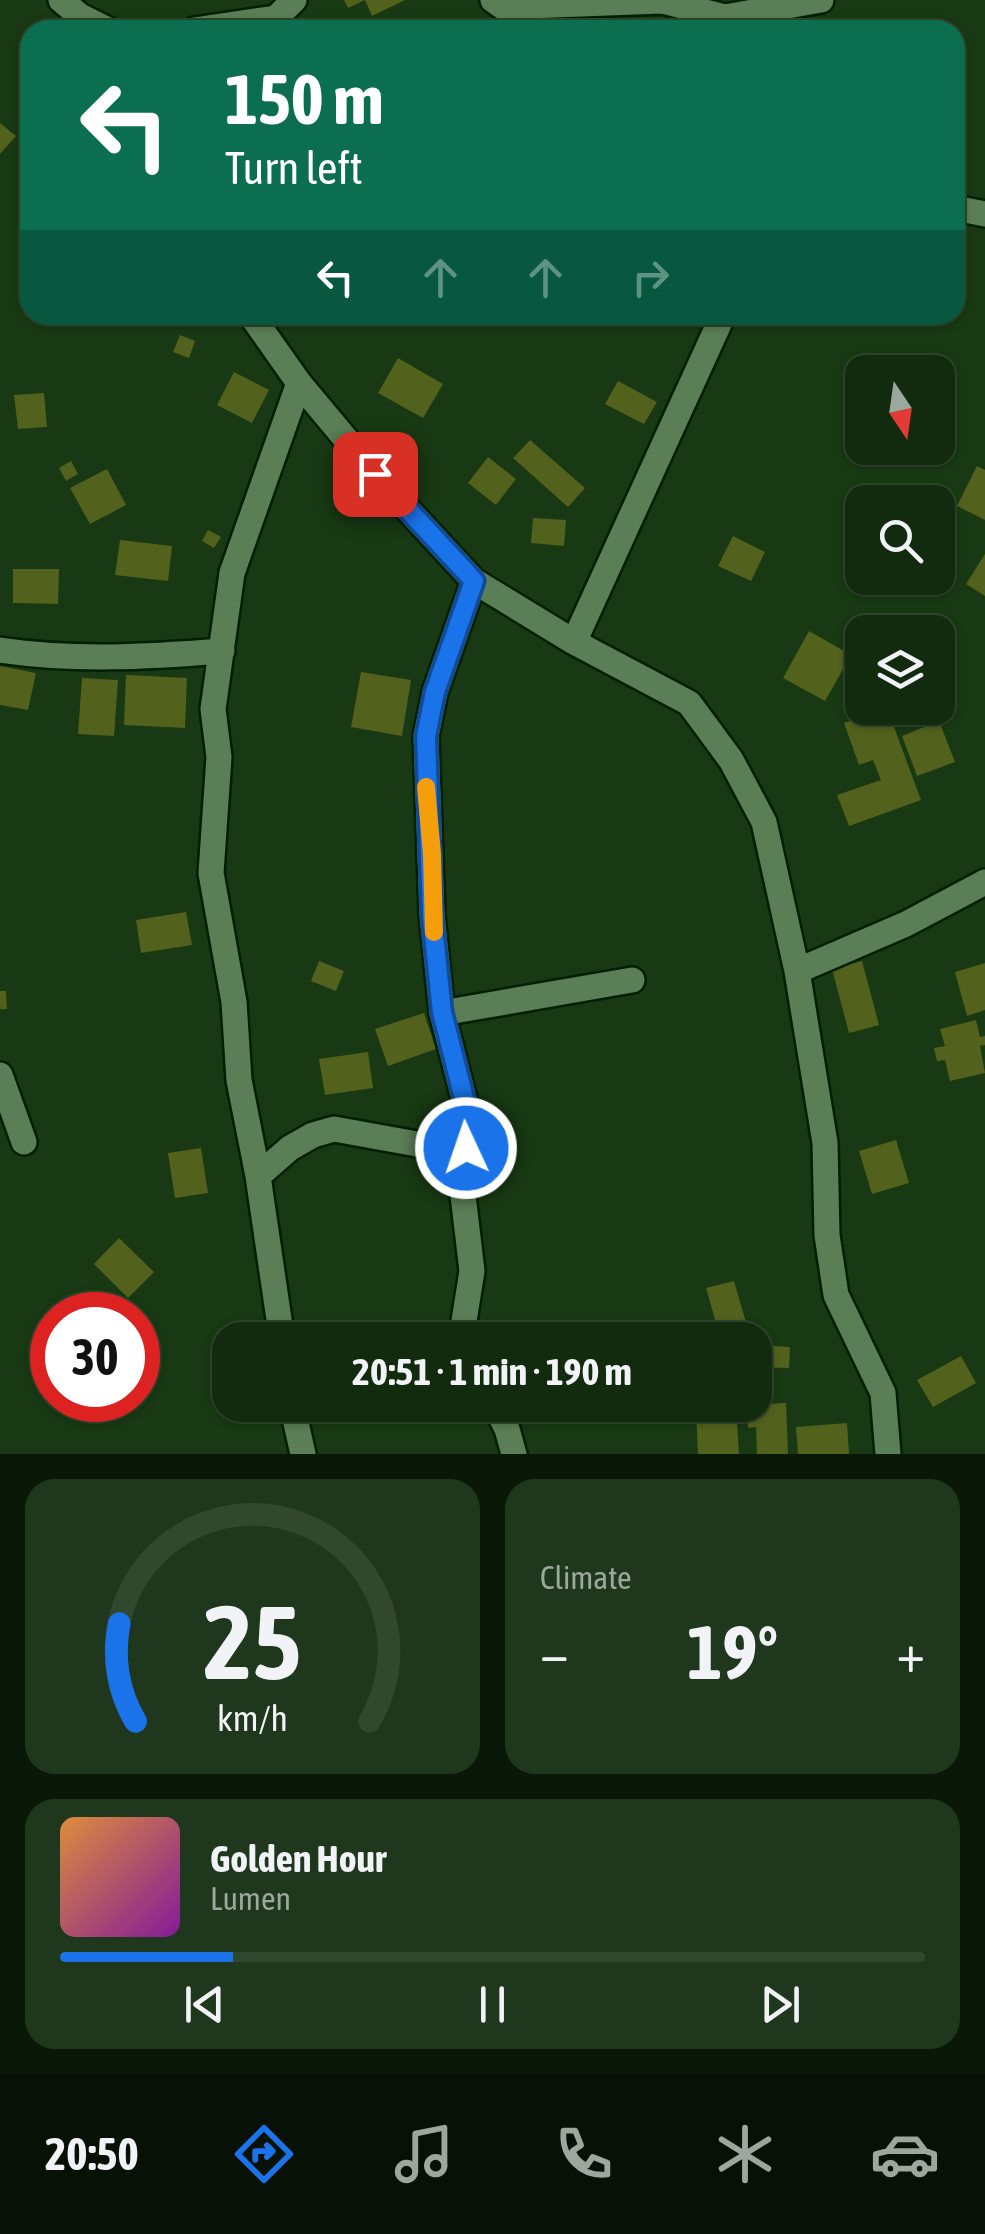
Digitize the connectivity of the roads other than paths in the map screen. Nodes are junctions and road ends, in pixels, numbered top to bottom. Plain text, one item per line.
1 (61, 0) edge
2 (294, 0) edge
3 (494, 0) edge
4 (822, 0) edge
5 (88, 20) edge
6 (269, 20) edge
7 (258, 325) edge
8 (717, 325) edge
9 (299, 382) junction
10 (474, 581) junction
11 (574, 642) junction
12 (0, 650) edge
13 (222, 651) junction
14 (985, 882) edge
15 (798, 971) junction
16 (632, 980) dead end
17 (442, 1012) junction
18 (0, 1075) edge
19 (24, 1142) dead end
20 (466, 1148) junction
21 (258, 1176) junction
22 (279, 1322) edge
23 (464, 1322) edge
24 (295, 1422) edge
25 (504, 1422) edge
26 (302, 1454) edge
27 (514, 1454) edge
28 (888, 1454) edge

1 - 5 street
2 - 6 street
3 - 4 street
7 - 9 street
8 - 11 street
9 - 10 street
9 - 13 street
10 - 11 street
10 - 17 street
11 - 15 street
12 - 13 street
13 - 21 street
14 - 15 street
15 - 28 street
16 - 17 street
17 - 20 street
18 - 19 street
20 - 21 street
20 - 23 street
21 - 22 street
24 - 26 street
25 - 27 street

